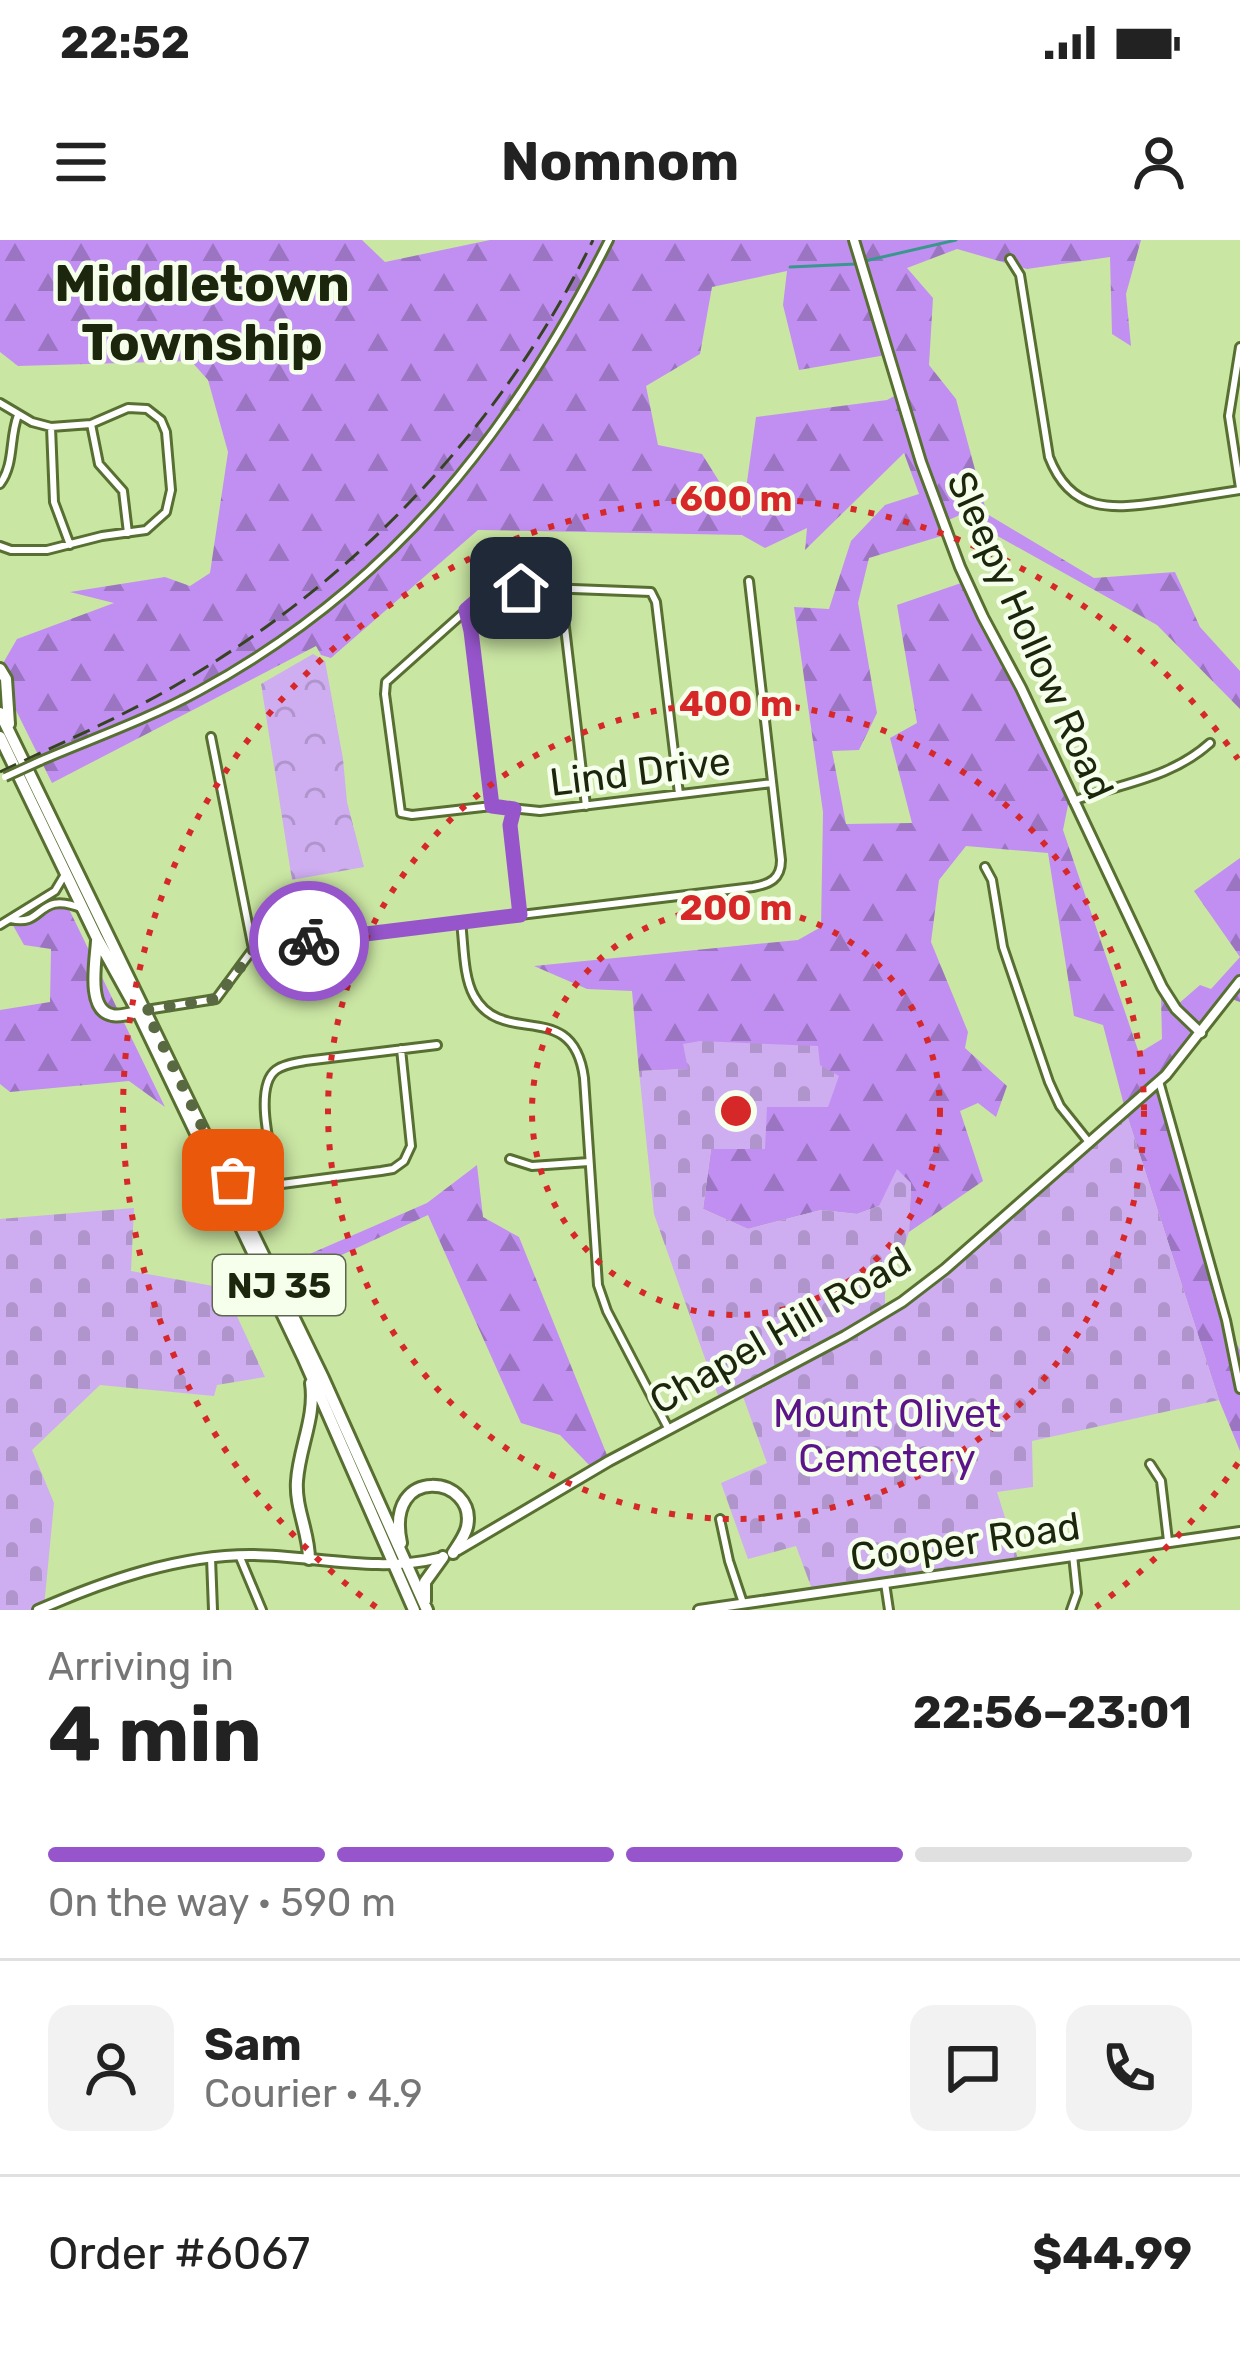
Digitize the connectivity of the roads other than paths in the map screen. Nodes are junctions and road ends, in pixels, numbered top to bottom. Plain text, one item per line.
1 (609, 240) edge
2 (854, 240) edge
3 (1010, 259) dead end
4 (1240, 347) edge
5 (0, 403) edge
6 (19, 415) junction
7 (91, 424) junction
8 (51, 427) junction
9 (0, 484) edge
10 (1240, 489) edge
11 (128, 533) junction
12 (70, 544) junction
13 (0, 546) edge
14 (749, 581) dead end
15 (562, 589) junction
16 (466, 610) junction
17 (0, 669) edge
18 (0, 713) edge
19 (211, 737) dead end
20 (6, 738) edge
21 (1210, 743) dead end
22 (3, 779) edge
23 (772, 783) junction
24 (679, 794) junction
25 (1073, 800) junction
26 (492, 806) junction
27 (586, 806) junction
28 (514, 809) junction
29 (985, 867) dead end
30 (66, 873) junction
31 (84, 910) junction
32 (520, 915) junction
33 (11, 919) junction
34 (461, 922) junction
35 (0, 925) edge
36 (97, 938) junction
37 (254, 949) junction
38 (1240, 981) edge
39 (142, 1011) junction
40 (1201, 1033) junction
41 (437, 1046) dead end
42 (400, 1049) junction
43 (1159, 1081) junction
44 (1088, 1141) junction
45 (510, 1160) dead end
46 (589, 1162) junction
47 (225, 1174) junction
48 (278, 1184) junction
49 (251, 1188) junction
50 (243, 1211) junction
51 (303, 1357) junction
52 (1240, 1389) edge
53 (668, 1428) junction
54 (1150, 1464) dead end
55 (720, 1519) dead end
56 (1240, 1532) edge
57 (1168, 1541) junction
58 (239, 1555) junction
59 (448, 1555) junction
60 (1073, 1555) junction
61 (211, 1558) junction
62 (309, 1559) junction
63 (400, 1564) junction
64 (885, 1583) junction
65 (743, 1603) junction
66 (422, 1608) edge
67 (44, 1609) edge
68 (213, 1610) edge
69 (262, 1610) edge
70 (699, 1610) edge
71 (889, 1610) edge
72 (1071, 1610) edge

1 - 22 street, bridge
2 - 25 street, Sleepy Hollow Road
3 - 10 street
4 - 10 street
5 - 6 street
6 - 8 street
6 - 9 street
7 - 8 street
7 - 11 street
7 - 11 street
8 - 12 street
11 - 12 street
12 - 13 street
14 - 23 street
15 - 16 street
15 - 24 street
15 - 27 street
16 - 26 street
16 - 26 street
17 - 20 highway
18 - 20 highway, NJ 35
19 - 37 street
20 - 30 highway, NJ 35
20 - 39 highway, NJ 35
21 - 25 street
23 - 24 street, Lind Drive
23 - 32 street
24 - 27 street, Lind Drive
25 - 40 street, Sleepy Hollow Road
26 - 28 street, Lind Drive
27 - 28 street, Lind Drive
28 - 32 street
29 - 44 street
30 - 31 highway, NJ 35
30 - 33 street
31 - 33 street
31 - 36 highway, NJ 35
32 - 34 street
33 - 35 street
34 - 37 street
34 - 46 street
36 - 39 highway, NJ 35
36 - 39 highway
37 - 39 street
38 - 40 street, Chapel Hill Road
39 - 47 highway, NJ 35
39 - 51 highway, NJ 35
40 - 43 street, Chapel Hill Road
41 - 42 street
42 - 48 street
42 - 48 street
43 - 44 street, Chapel Hill Road
43 - 52 street
44 - 53 street, Chapel Hill Road
45 - 46 street
46 - 53 street
47 - 49 street
47 - 50 highway, NJ 35
48 - 49 street
49 - 50 street
50 - 63 highway, NJ 35
51 - 62 highway
51 - 63 highway, NJ 35
53 - 59 street, Chapel Hill Road
54 - 57 street
55 - 65 street
56 - 57 street, Cooper Road
57 - 60 street, Cooper Road
58 - 61 street, Chapel Hill Road
58 - 62 street, Chapel Hill Road
58 - 69 street
59 - 63 street, Chapel Hill Road
59 - 63 highway
59 - 66 highway
60 - 64 street, Cooper Road
60 - 72 street
61 - 67 street, Chapel Hill Road
61 - 68 street
62 - 63 street, Chapel Hill Road
63 - 66 highway, NJ 35
64 - 65 street, Cooper Road
64 - 71 street
65 - 70 street, Cooper Road

